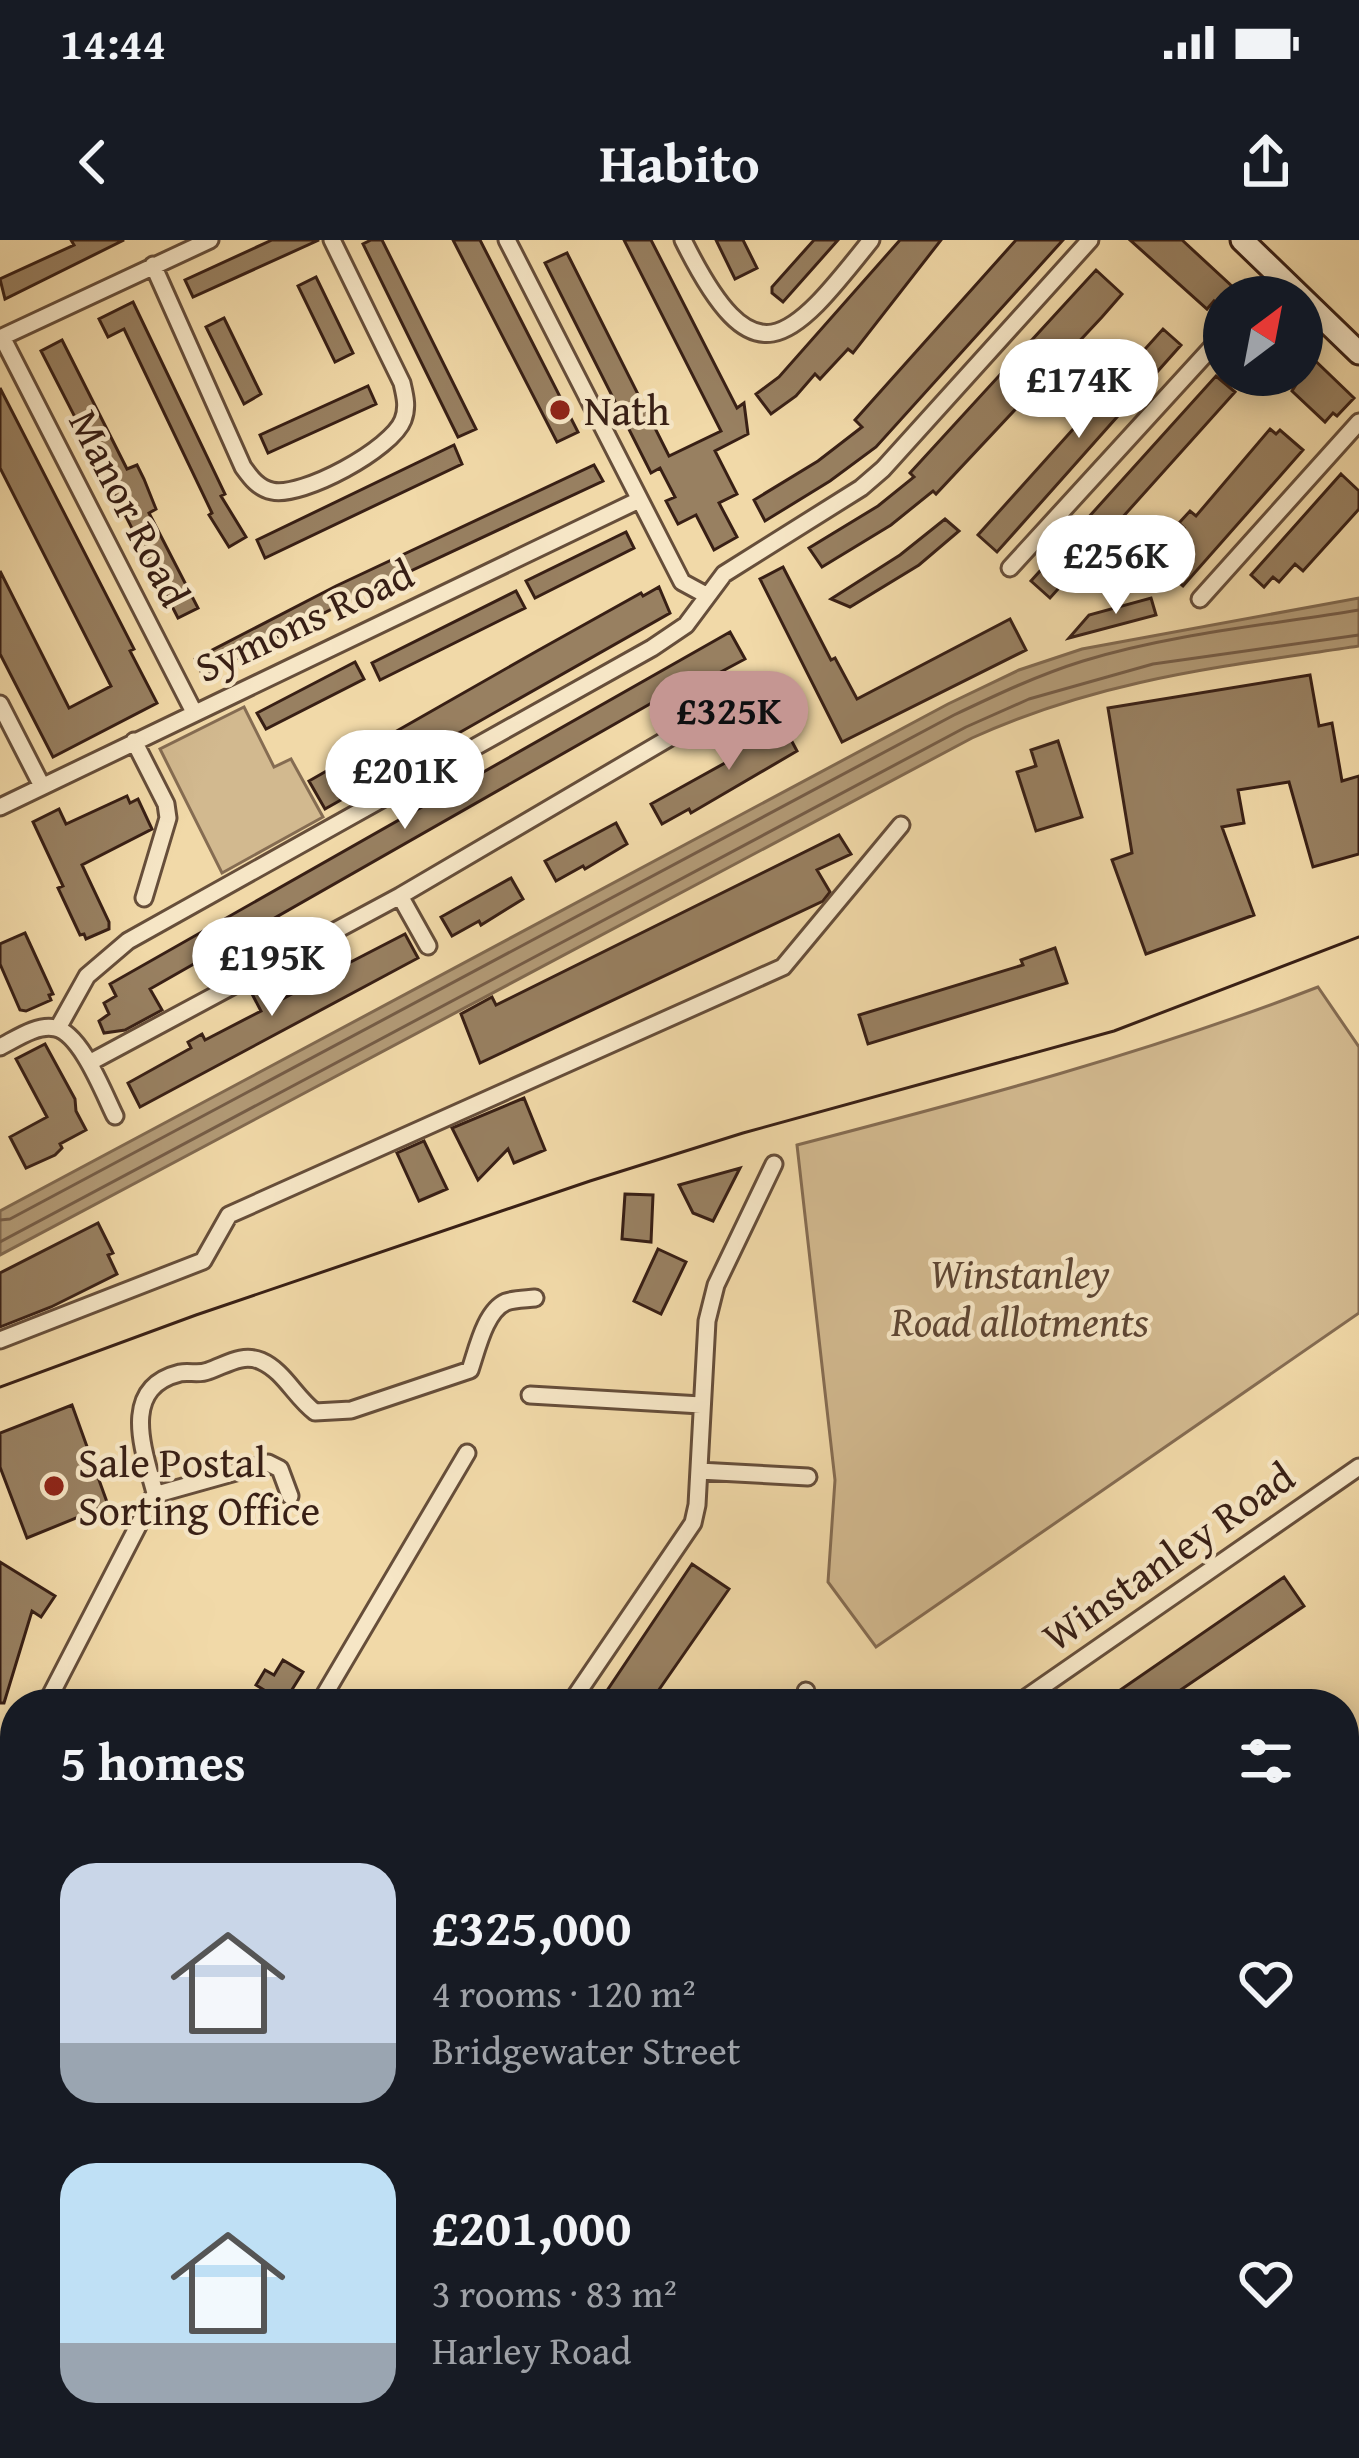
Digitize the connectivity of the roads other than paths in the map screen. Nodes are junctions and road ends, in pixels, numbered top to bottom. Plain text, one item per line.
1 (210, 240) edge
2 (332, 240) edge
3 (507, 240) edge
4 (682, 240) edge
5 (871, 240) edge
6 (1090, 240) edge
7 (1242, 240) edge
8 (153, 265) junction
9 (1278, 274) joint
10 (1, 338) edge
11 (1355, 341) edge
12 (1203, 357) edge
13 (1359, 422) edge
14 (639, 500) junction
15 (1010, 568) dead end
16 (706, 595) junction
17 (1200, 599) dead end
18 (0, 704) edge
19 (194, 712) junction
20 (693, 724) dead end
21 (134, 741) junction
22 (42, 786) junction
23 (0, 807) edge
24 (901, 825) dead end
25 (400, 896) junction
26 (144, 898) dead end
27 (428, 946) dead end
28 (58, 1028) junction
29 (0, 1047) edge
30 (88, 1063) junction
31 (115, 1116) dead end
32 (774, 1164) dead end
33 (535, 1298) dead end
34 (0, 1340) edge
35 (530, 1395) dead end
36 (701, 1405) junction
37 (467, 1453) dead end
38 (1359, 1467) edge
39 (699, 1471) junction
40 (808, 1477) dead end
41 (154, 1495) junction
42 (290, 1496) dead end
43 (54, 1689) edge
44 (328, 1689) edge
45 (581, 1689) edge
46 (1039, 1689) edge

1 - 8 street
2 - 8 street
3 - 14 street
4 - 5 street
6 - 16 street
7 - 9 main road
8 - 10 street
9 - 11 main road
10 - 19 street, Manor Road
12 - 15 street
13 - 17 street
14 - 16 street
14 - 19 street, Symons Road
16 - 28 street
18 - 22 street
19 - 21 street, Symons Road
20 - 25 street
21 - 22 street, Symons Road
21 - 26 street
22 - 23 street, Symons Road
24 - 34 street
25 - 27 street
25 - 30 street
28 - 29 street
28 - 30 street
30 - 31 street
32 - 36 street
33 - 41 street
35 - 36 street
36 - 39 street
37 - 44 street
38 - 46 street, Winstanley Road
39 - 40 street
39 - 45 street
41 - 42 street
41 - 43 street

